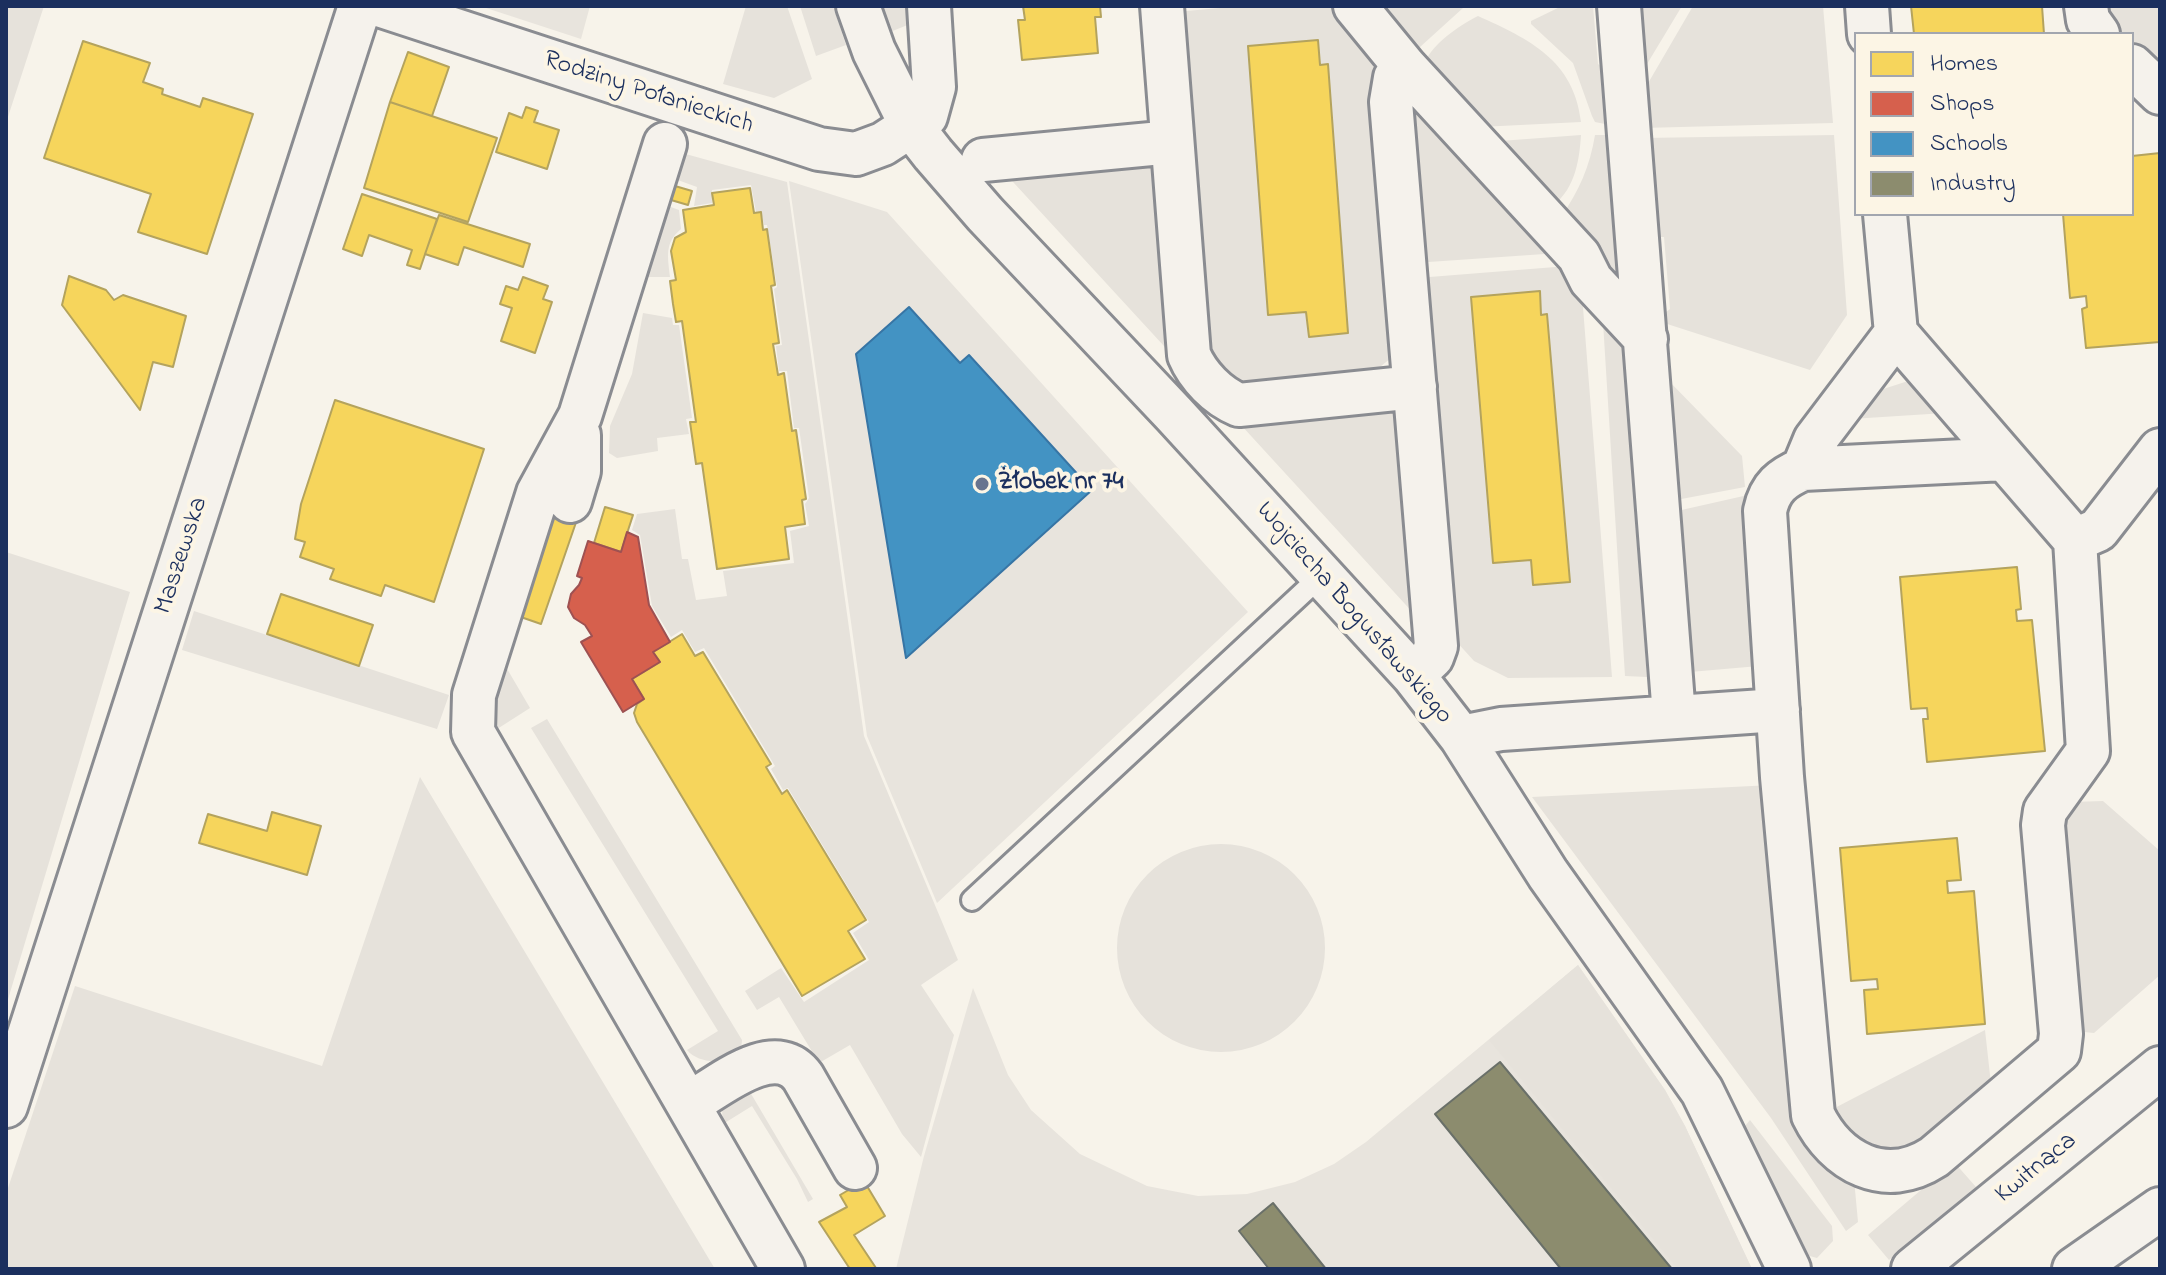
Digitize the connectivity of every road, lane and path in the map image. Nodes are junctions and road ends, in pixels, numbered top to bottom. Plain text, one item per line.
1 (360, 6) edge
2 (382, 6) edge
3 (858, 6) edge
4 (929, 6) edge
5 (1162, 6) edge
6 (1355, 6) edge
7 (1619, 6) edge
8 (1867, 6) edge
9 (2086, 6) edge
10 (1869, 32) edge
11 (2097, 32) edge
12 (1405, 67) junction
13 (2134, 68) edge
14 (2160, 93) edge
15 (670, 124) junction
16 (912, 127) junction
17 (1172, 142) junction
18 (983, 160) dead end
19 (1885, 216) edge
20 (1896, 333) junction
21 (1646, 339) junction
22 (1210, 384) junction
23 (1415, 387) junction
24 (1174, 414) junction
25 (580, 416) junction
26 (2160, 450) edge
27 (2005, 459) junction
28 (1803, 469) junction
29 (570, 501) dead end
30 (2075, 540) junction
31 (1322, 575) junction
32 (1413, 675) junction
33 (1778, 710) junction
34 (1674, 716) junction
35 (1461, 737) junction
36 (972, 900) dead end
37 (2160, 1068) edge
38 (689, 1104) junction
39 (6, 1106) edge
40 (855, 1168) dead end
41 (2160, 1209) edge
42 (783, 1269) edge
43 (1789, 1269) edge
44 (1914, 1269) edge
45 (2074, 1269) edge

1 - 39 street, Maszewska
2 - 15 street, Rodziny Połanieckich
3 - 16 street, Wojciecha Bogusławskiego
4 - 16 street
5 - 17 street
6 - 12 street
7 - 21 street
8 - 10 street
9 - 11 street
12 - 21 street
12 - 23 street
13 - 14 street
15 - 16 street, Rodziny Połanieckich
15 - 25 street
16 - 24 street, Wojciecha Bogusławskiego
17 - 18 street
17 - 22 street
19 - 20 street
20 - 27 street
20 - 28 street
21 - 34 street
22 - 23 street
22 - 24 street
23 - 32 street
24 - 31 street, Wojciecha Bogusławskiego
25 - 29 street
25 - 38 street
26 - 30 street
27 - 28 street
27 - 30 street
28 - 33 street
30 - 33 street
31 - 32 street, Wojciecha Bogusławskiego
31 - 36 lane
32 - 35 street, Wojciecha Bogusławskiego
33 - 34 street
34 - 35 street
35 - 43 street, Wojciecha Bogusławskiego
37 - 44 street, Kwitnąca
38 - 40 street
38 - 42 street
41 - 45 street

